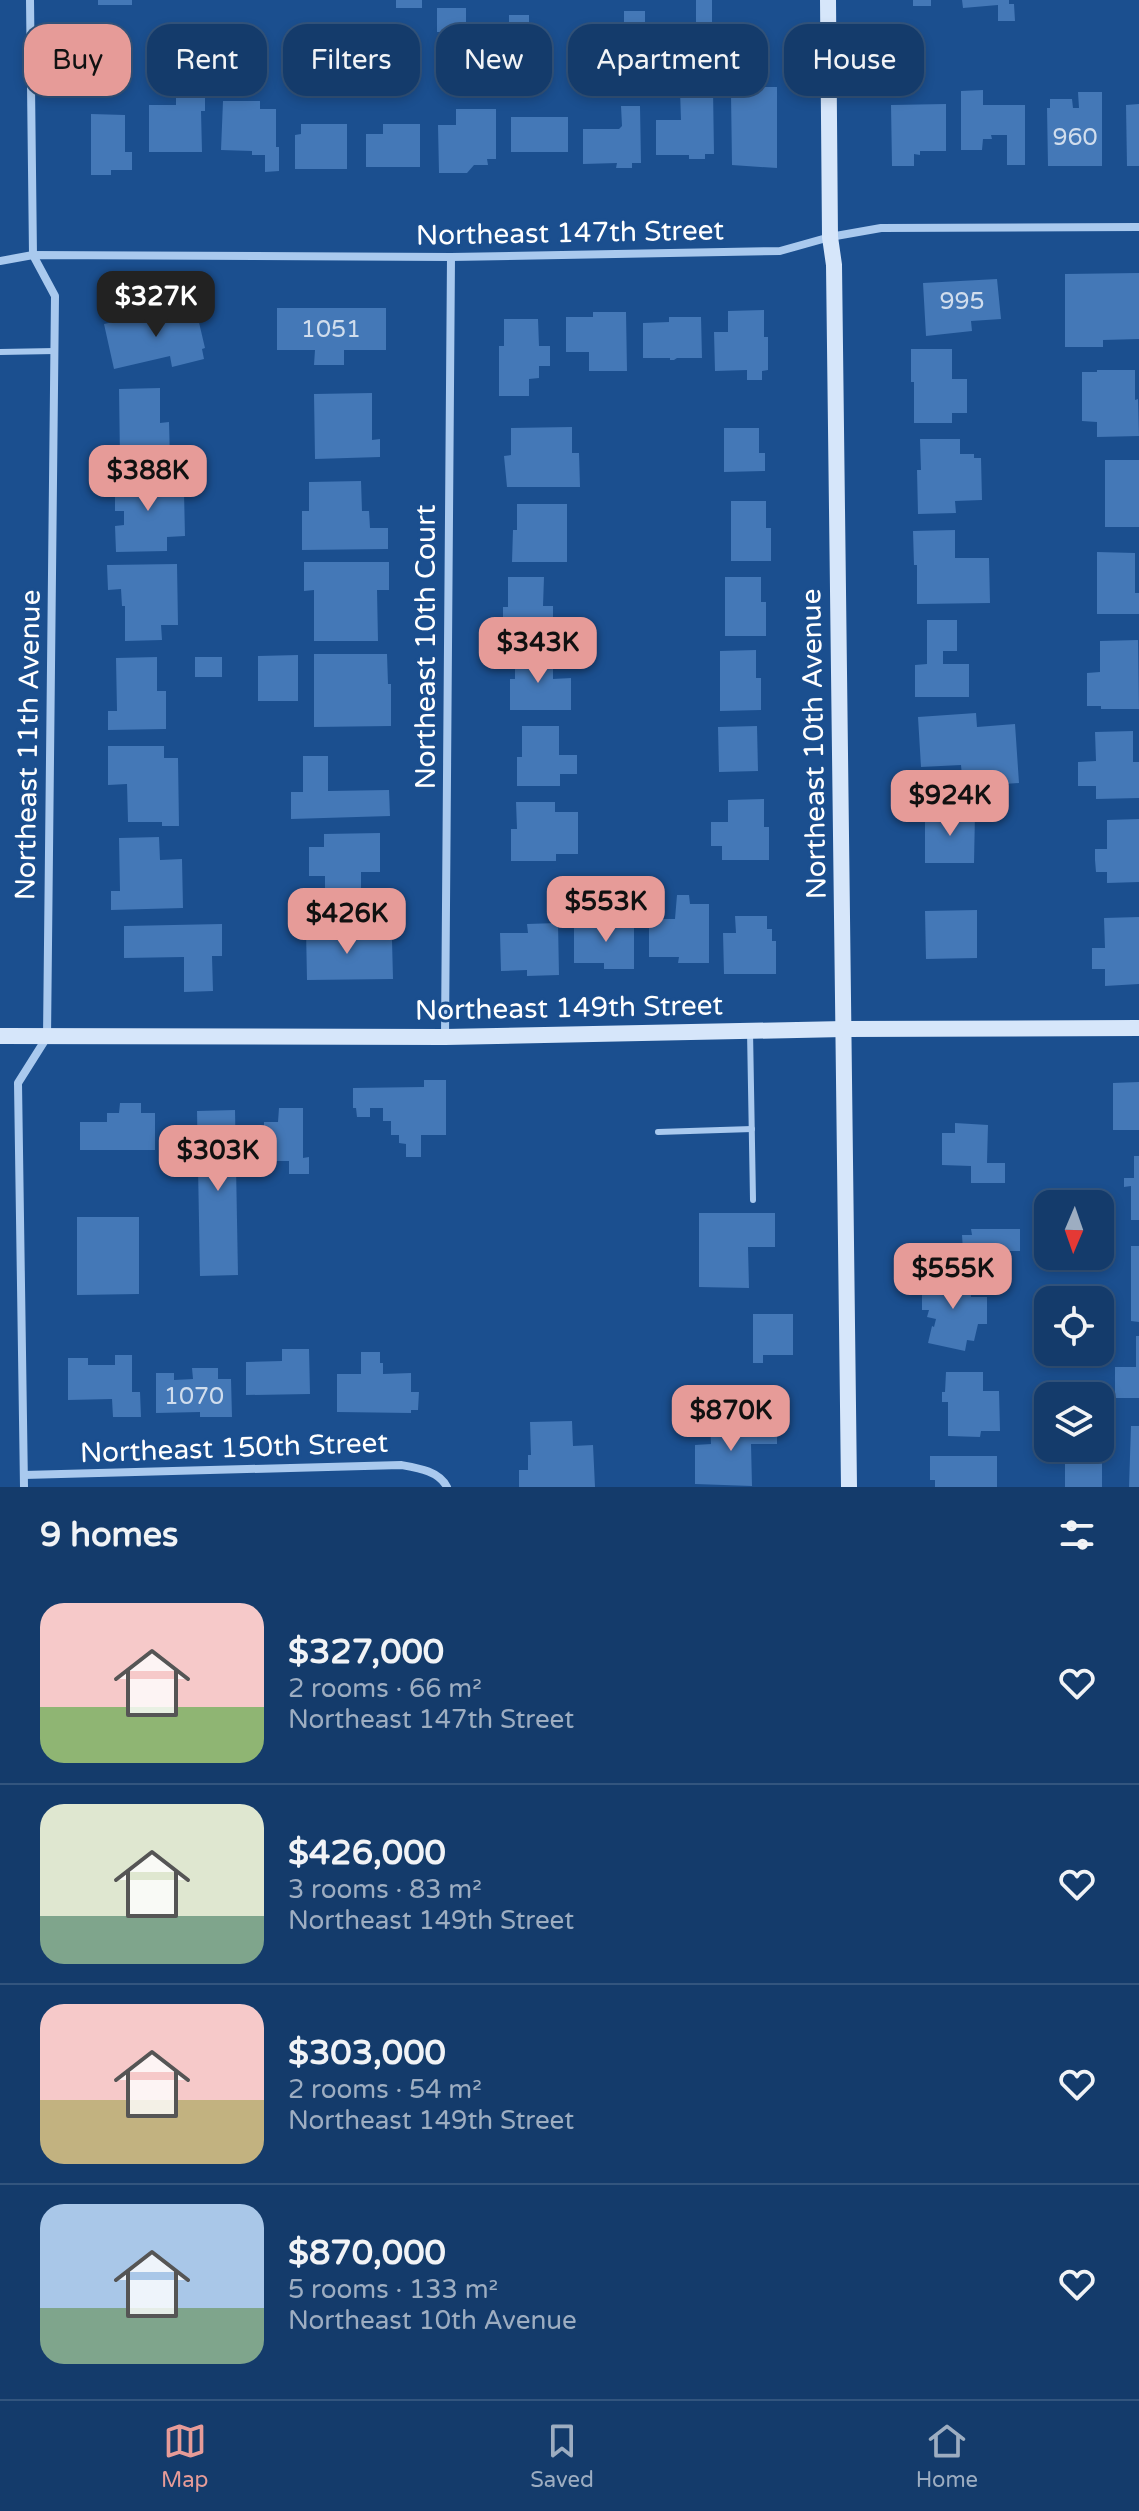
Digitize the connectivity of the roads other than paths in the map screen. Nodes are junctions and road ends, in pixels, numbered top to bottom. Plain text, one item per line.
1 (30, 0) edge
2 (828, 0) edge
3 (1139, 227) edge
4 (830, 237) junction
5 (33, 255) junction
6 (451, 257) junction
7 (0, 261) edge
8 (55, 351) junction
9 (0, 352) edge
10 (1139, 1028) edge
11 (844, 1029) junction
12 (750, 1031) junction
13 (0, 1036) edge
14 (47, 1037) junction
15 (445, 1037) junction
16 (752, 1129) junction
17 (658, 1132) dead end
18 (753, 1200) dead end
19 (24, 1475) junction
20 (445, 1483) edge
21 (24, 1487) edge
22 (849, 1487) edge

1 - 5 street, Northeast 11th Avenue
2 - 4 street, Northeast 10th Avenue
3 - 4 street, Northeast 147th Street
4 - 6 street, Northeast 147th Street
4 - 11 street, Northeast 10th Avenue
5 - 6 street, Northeast 147th Street
5 - 7 street, Northeast 147th Street
5 - 8 street, Northeast 11th Avenue
6 - 15 street, Northeast 10th Court
8 - 9 lane
8 - 14 street, Northeast 11th Avenue
10 - 11 street, Northeast 149th Street
11 - 12 street, Northeast 149th Street
11 - 22 street, Northeast 10th Avenue
12 - 15 street, Northeast 149th Street
12 - 16 lane
13 - 14 street, Northeast 149th Street
14 - 15 street, Northeast 149th Street
14 - 19 street
16 - 17 lane
16 - 18 lane
19 - 20 street, Northeast 150th Street
19 - 21 street

